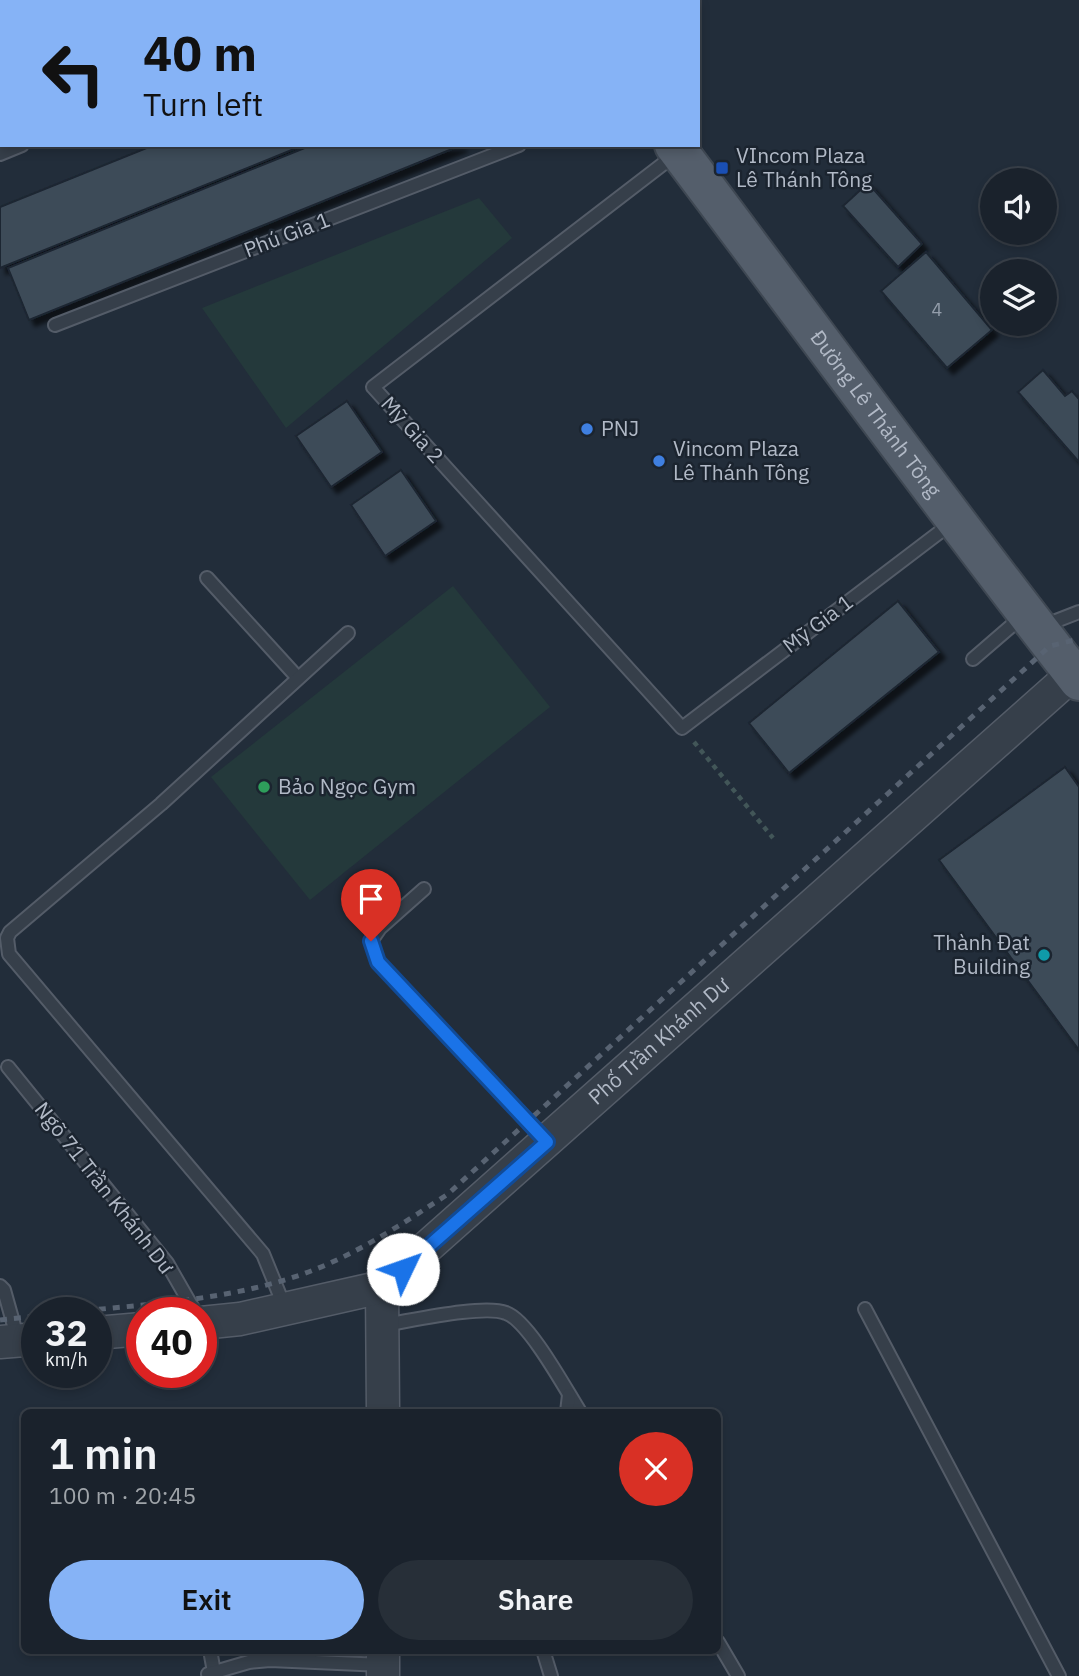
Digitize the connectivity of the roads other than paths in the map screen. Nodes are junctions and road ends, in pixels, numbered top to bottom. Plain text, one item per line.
1 (17, 147) edge
2 (514, 147) edge
3 (677, 148) edge
4 (0, 154) edge
5 (55, 325) dead end
6 (954, 521) junction
7 (207, 578) dead end
8 (1079, 612) edge
9 (1032, 620) junction
10 (348, 633) dead end
11 (973, 659) dead end
12 (298, 678) junction
13 (1076, 678) edge
14 (682, 728) joint
15 (424, 889) dead end
16 (8, 1068) dead end
17 (547, 1142) junction
18 (0, 1286) edge
19 (382, 1287) junction
20 (186, 1297) edge
21 (285, 1308) junction
22 (865, 1309) dead end
23 (217, 1321) edge
24 (383, 1325) junction
25 (18, 1341) edge
26 (569, 1395) junction
27 (383, 1409) edge
28 (567, 1409) edge
29 (578, 1409) edge
30 (721, 1647) edge
31 (210, 1654) edge
32 (544, 1654) edge
33 (270, 1655) edge
34 (383, 1664) edge
35 (551, 1676) edge
36 (738, 1676) edge
37 (1059, 1676) edge

1 - 4 lane
2 - 5 lane, Phú Gia 1
3 - 6 main road, Đường Lê Thánh Tông
3 - 14 lane, Mỹ Gia 2
6 - 9 main road, Đường Lê Thánh Tông
6 - 14 lane, Mỹ Gia 1
7 - 12 lane
8 - 9 lane
9 - 11 lane
9 - 13 main road, Đường Lê Thánh Tông
10 - 12 lane
12 - 21 lane
13 - 17 street, Phố Trần Khánh Dư
15 - 17 lane
16 - 20 lane, Ngõ 71 Trần Khánh Dư
17 - 19 street, Phố Trần Khánh Dư
18 - 25 lane
19 - 21 street, Phố Trần Khánh Dư
19 - 24 street
21 - 23 street, Phố Trần Khánh Dư
22 - 37 lane
24 - 26 lane
24 - 27 street
26 - 28 lane
26 - 29 lane
30 - 36 lane
31 - 33 lane
32 - 35 lane
33 - 34 lane

